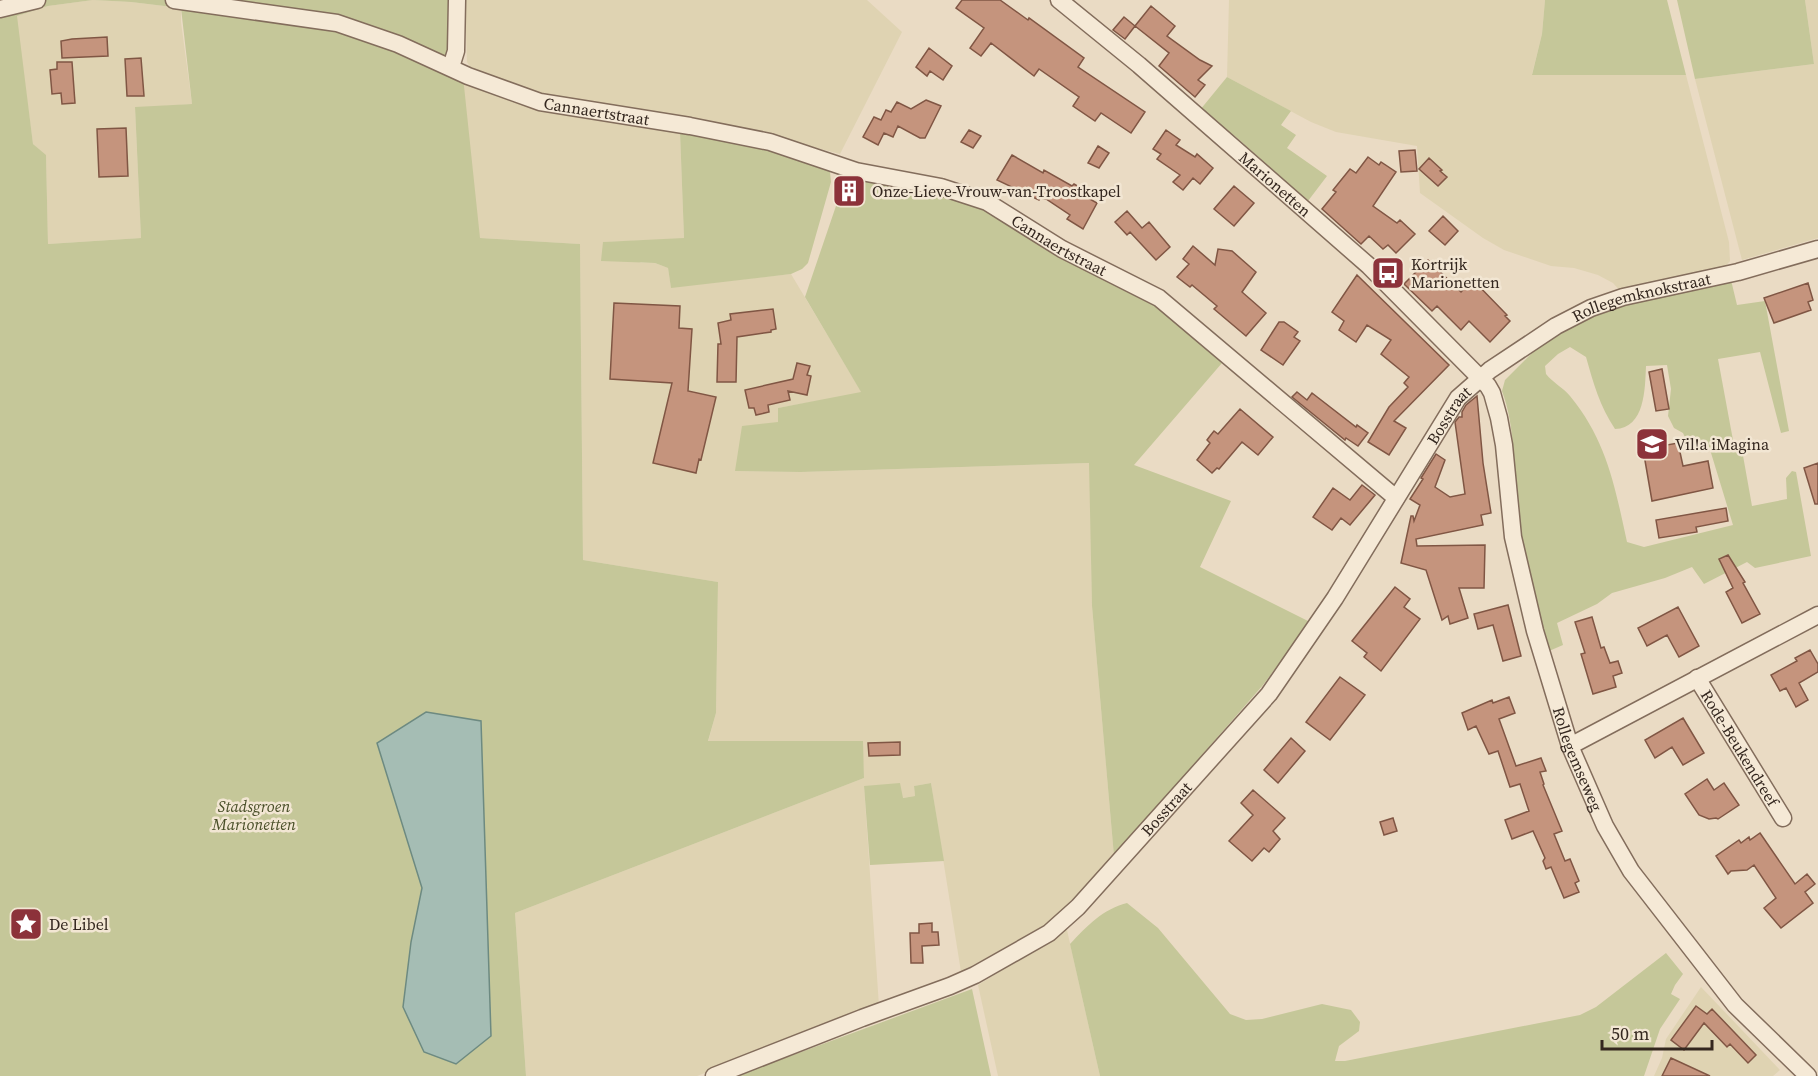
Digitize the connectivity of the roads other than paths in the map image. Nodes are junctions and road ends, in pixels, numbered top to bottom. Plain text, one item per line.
1 (37, 0) edge
2 (174, 0) edge
3 (457, 0) edge
4 (1059, 0) edge
5 (0, 9) edge
6 (451, 67) junction
7 (1818, 249) edge
8 (1480, 379) junction
9 (1396, 498) junction
10 (1818, 615) edge
11 (1697, 678) junction
12 (1570, 746) junction
13 (1783, 818) dead end
14 (714, 1076) edge
15 (1808, 1076) edge

1 - 5 street
2 - 6 street, Cannaertstraat
3 - 6 street
4 - 8 street, Marionetten
6 - 9 street, Cannaertstraat
7 - 8 street, Rollegemknokstraat
8 - 9 street, Bosstraat
8 - 12 street, Rollegemseweg
9 - 14 street, Bosstraat
10 - 11 street, Rode-Beukendreef
11 - 12 street, Rode-Beukendreef
11 - 13 street, Rode-Beukendreef
12 - 15 street, Rollegemseweg

